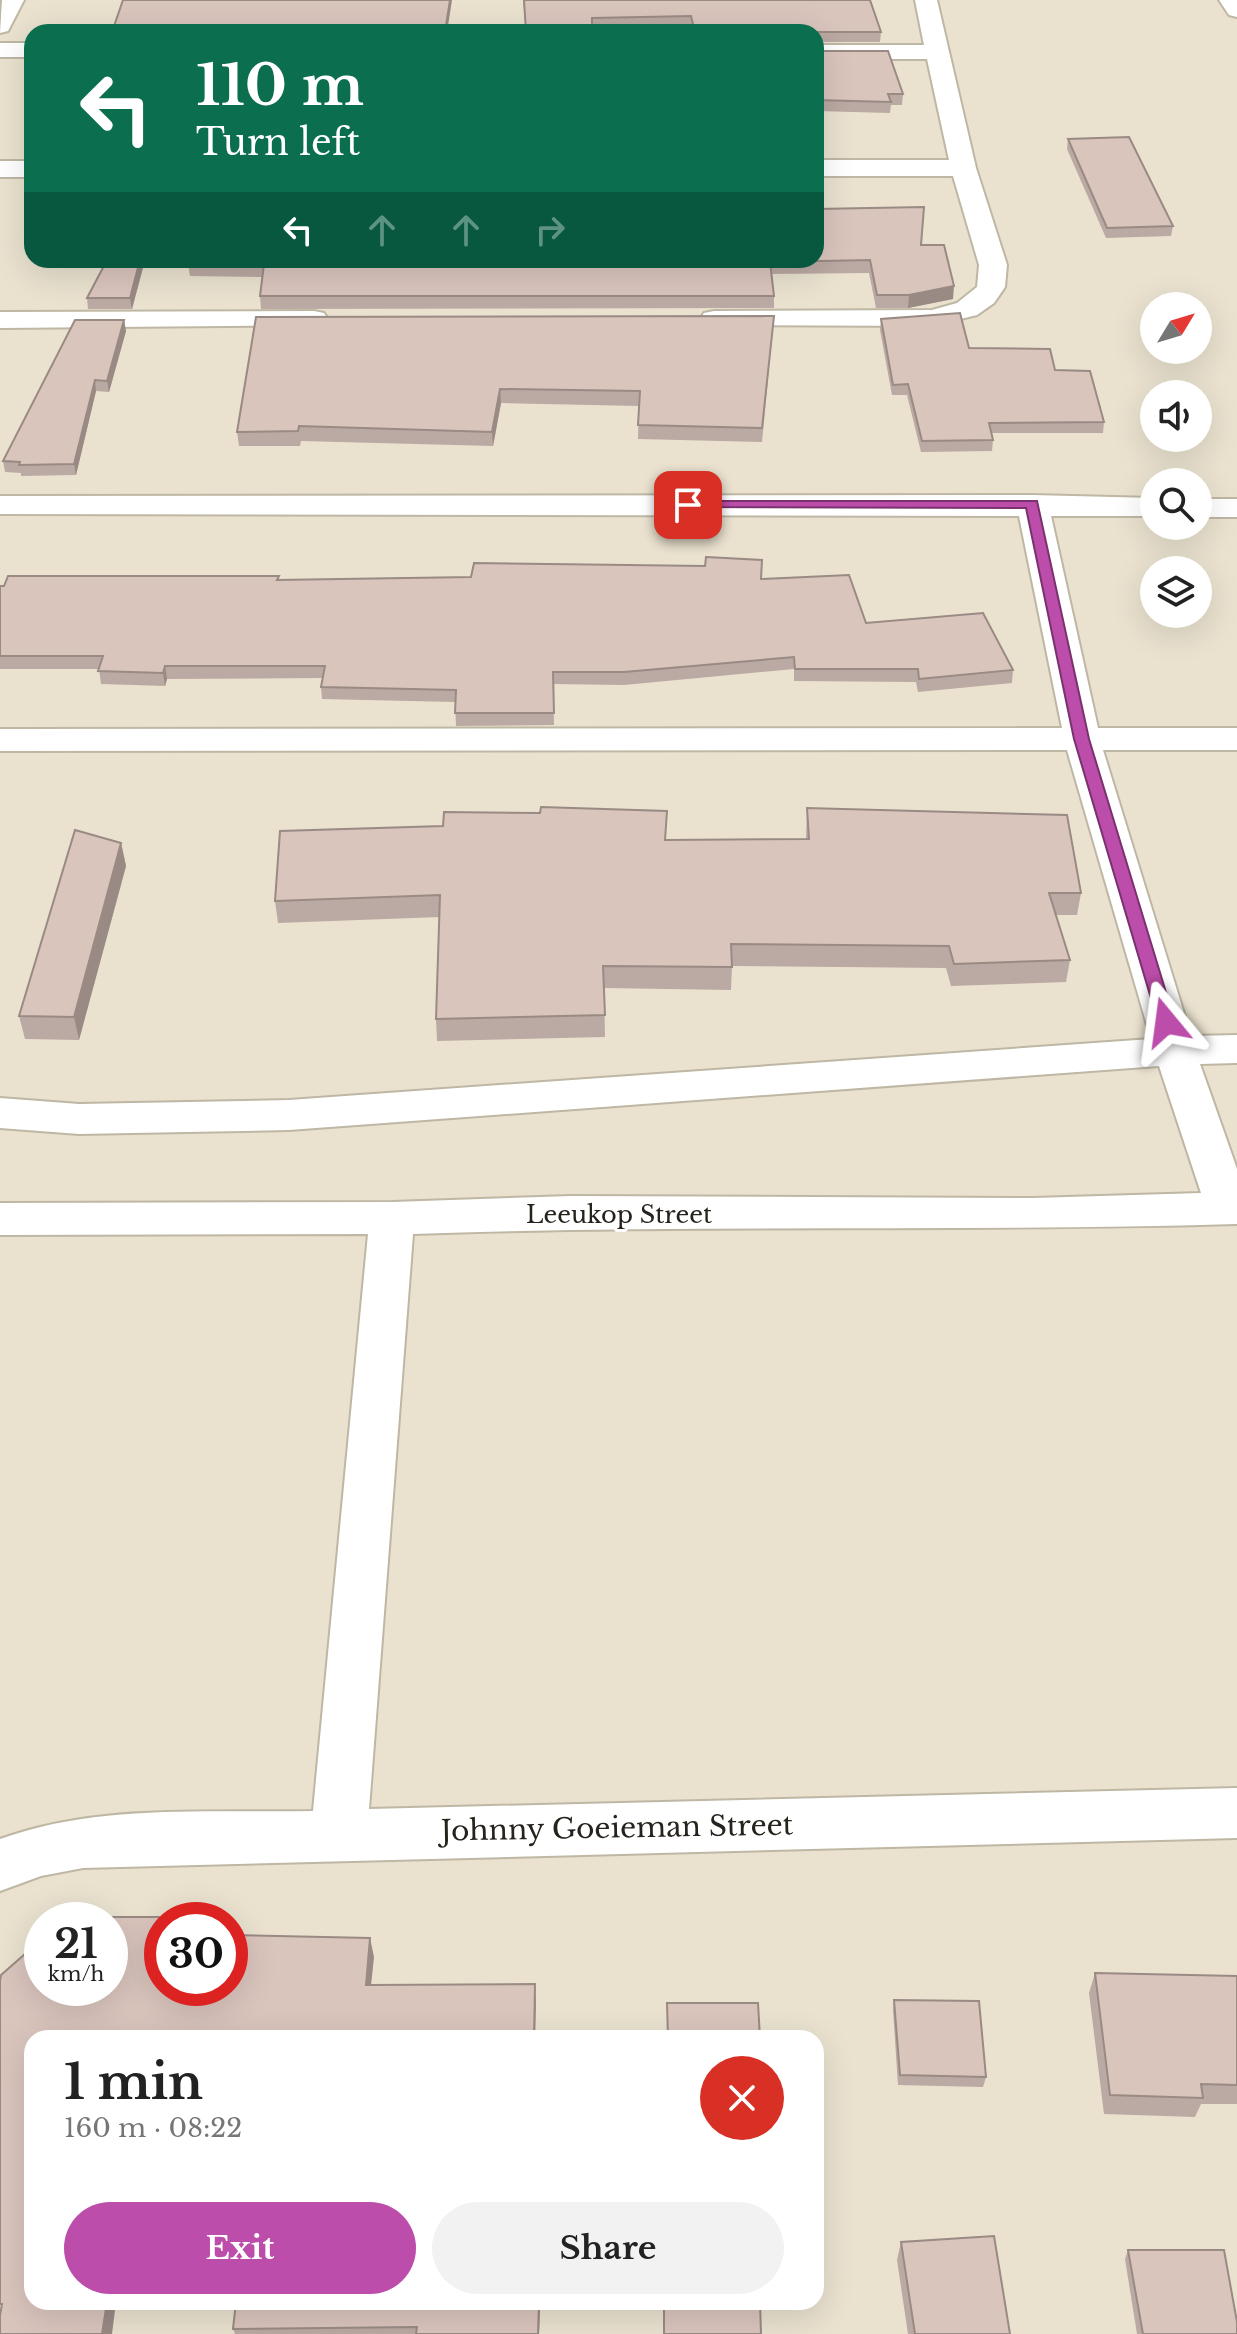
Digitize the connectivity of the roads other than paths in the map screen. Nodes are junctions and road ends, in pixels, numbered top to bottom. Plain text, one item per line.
1 (13, 0) edge
2 (926, 0) edge
3 (1230, 0) edge
4 (1237, 10) edge
5 (0, 26) edge
6 (0, 50) edge
7 (24, 50) edge
8 (824, 52) edge
9 (940, 52) junction
10 (824, 168) edge
11 (963, 168) junction
12 (0, 169) edge
13 (24, 169) edge
14 (335, 319) edge
15 (685, 319) edge
16 (0, 320) edge
17 (1032, 504) junction
18 (0, 505) edge
19 (1140, 507) edge
20 (1212, 508) edge
21 (1237, 508) edge
22 (1082, 739) junction
23 (1237, 739) edge
24 (0, 740) edge
25 (1237, 1049) edge
26 (1175, 1051) junction
27 (0, 1113) edge
28 (1232, 1208) edge
29 (392, 1218) junction
30 (0, 1219) edge
31 (1237, 1813) edge
32 (339, 1835) junction
33 (0, 1865) edge

1 - 5 street
2 - 9 street
3 - 4 street
6 - 7 street
8 - 9 street
9 - 11 street
10 - 11 street
11 - 15 street
12 - 13 street
14 - 16 street
17 - 18 street
17 - 19 street
17 - 22 street
20 - 21 street
22 - 23 street
22 - 24 street
22 - 26 street
25 - 26 street
26 - 27 street
26 - 28 street
28 - 29 street, Leeukop Street
29 - 30 street, Leeukop Street
29 - 32 street
31 - 32 street, Johnny Goeieman Street
32 - 33 street, Johnny Goeieman Street

